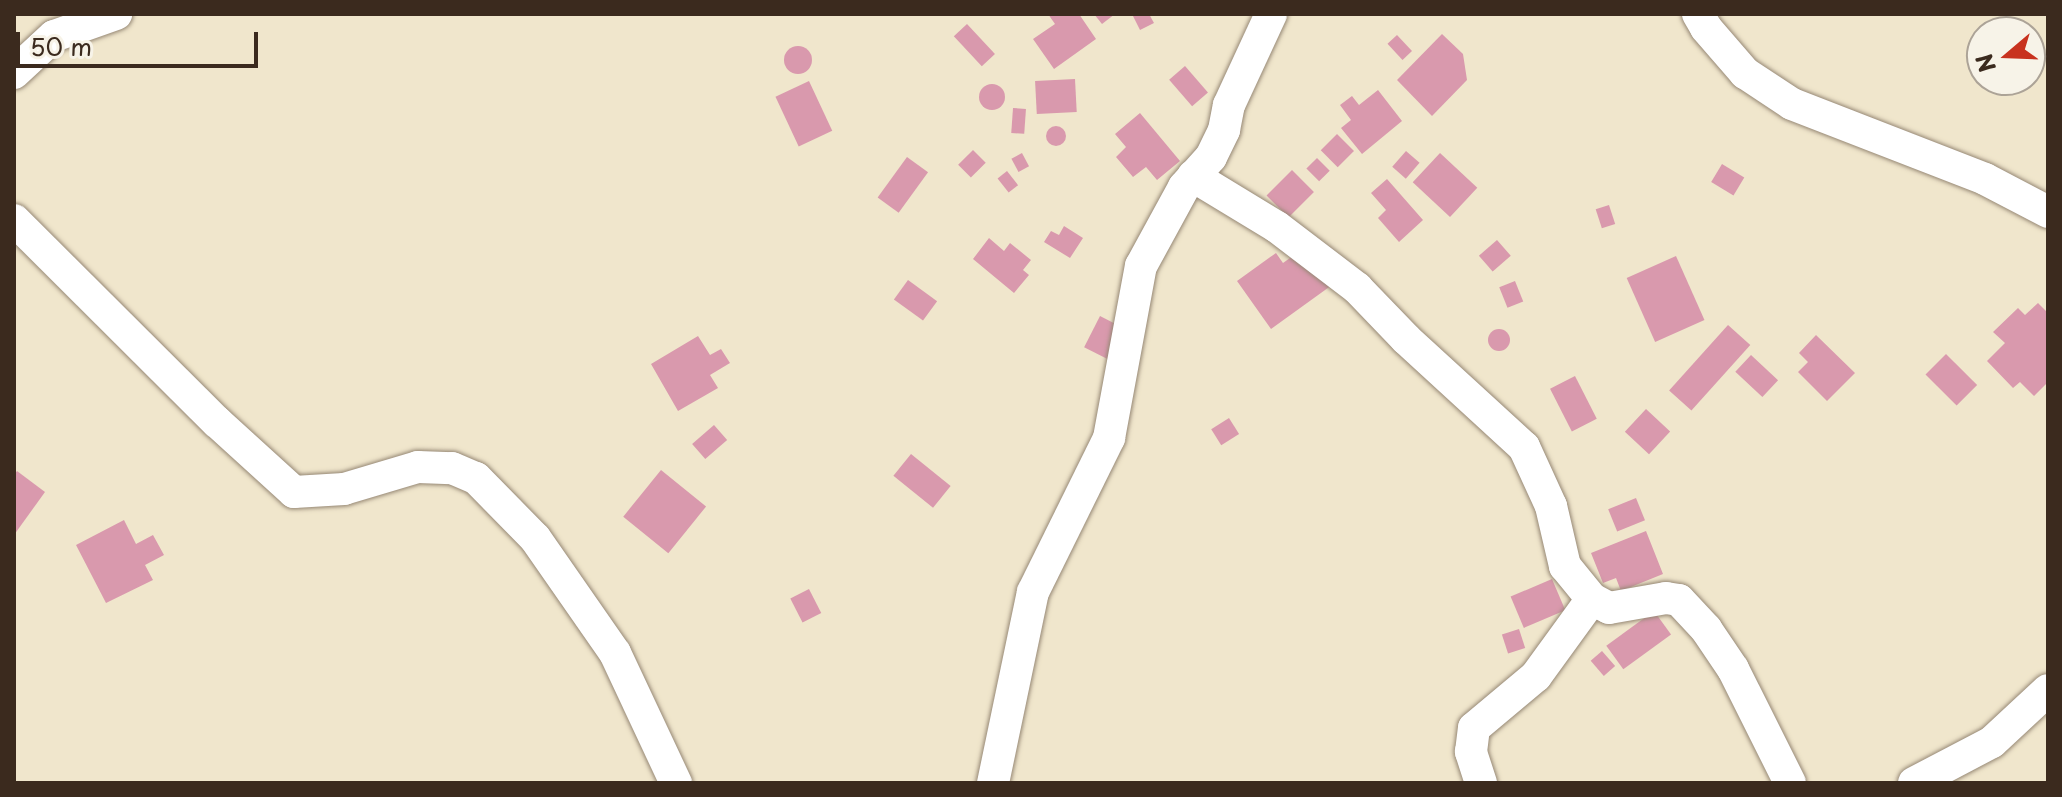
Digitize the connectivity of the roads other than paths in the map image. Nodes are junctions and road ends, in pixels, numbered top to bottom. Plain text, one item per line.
1 (116, 14) edge
2 (1271, 14) edge
3 (1698, 14) edge
4 (14, 73) edge
5 (1193, 176) junction
6 (2048, 212) edge
7 (14, 220) edge
8 (1592, 599) junction
9 (2048, 690) edge
10 (676, 783) edge
11 (993, 783) edge
12 (1481, 783) edge
13 (1790, 783) edge
14 (1914, 783) edge

1 - 4 street
2 - 5 street
3 - 6 street
5 - 8 street
5 - 11 street
7 - 10 street
8 - 12 street
8 - 13 street
9 - 14 street

